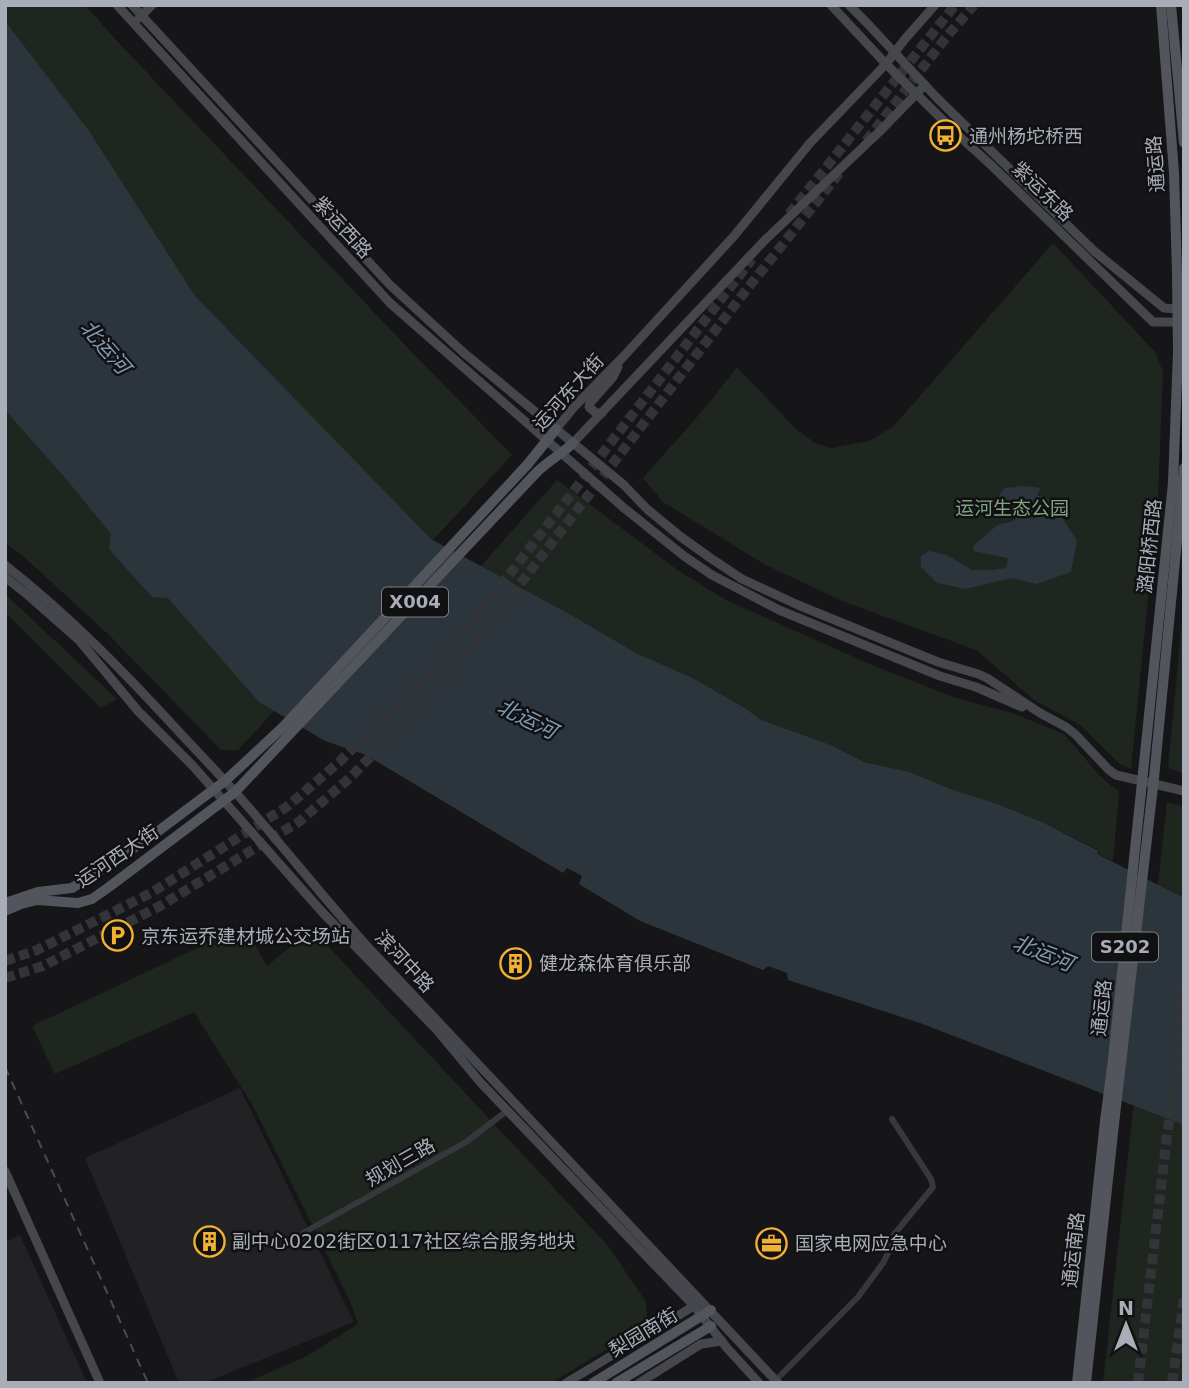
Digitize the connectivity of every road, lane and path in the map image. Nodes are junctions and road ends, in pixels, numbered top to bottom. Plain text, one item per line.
1 (117, 5) edge
2 (152, 5) edge
3 (831, 5) edge
4 (849, 5) edge
5 (935, 5) edge
6 (1161, 5) edge
7 (1171, 5) edge
8 (137, 9) edge
9 (129, 20) junction
10 (895, 53) junction
11 (886, 64) junction
12 (925, 85) junction
13 (916, 93) junction
14 (1184, 143) edge
15 (1180, 316) edge
16 (624, 356) junction
17 (602, 413) junction
18 (556, 429) junction
19 (547, 440) junction
20 (573, 443) junction
21 (563, 453) junction
22 (1184, 468) edge
23 (5, 565) edge
24 (5, 577) edge
25 (1040, 713) junction
26 (288, 729) junction
27 (1143, 773) joint
28 (1154, 778) joint
29 (225, 781) junction
30 (214, 789) junction
31 (235, 792) junction
32 (1184, 792) edge
33 (224, 800) junction
34 (5, 903) edge
35 (5, 911) edge
36 (508, 1111) junction
37 (892, 1119) dead end
38 (1109, 1123) junction
39 (5, 1171) edge
40 (303, 1233) dead end
41 (694, 1306) junction
42 (707, 1313) junction
43 (715, 1323) junction
44 (722, 1340) junction
45 (777, 1382) edge
46 (100, 1383) edge
47 (566, 1383) edge
48 (593, 1383) edge
49 (616, 1383) edge
50 (639, 1383) edge
51 (759, 1383) edge
52 (1077, 1383) edge
53 (1086, 1383) edge

1 - 9 main road, 紫运西路
2 - 8 main road
3 - 11 main road, 紫运东路
4 - 10 main road, 紫运东路
5 - 10 main road, 运河东大街 / X004
6 - 15 main road, 通运路
7 - 14 main road, 通运路
8 - 9 main road
8 - 18 main road, 紫运西路
9 - 19 main road, 紫运西路
10 - 11 main road, 运河东大街 / X004
10 - 12 main road, 紫运东路
11 - 13 main road, 紫运东路
11 - 16 main road, 运河东大街 / X004
12 - 13 main road, 运河东大街 / X004
12 - 15 main road, 紫运东路
13 - 15 main road, 紫运东路
13 - 17 main road, 运河东大街 / X004
15 - 27 main road, 潞阳桥西路 / S202
16 - 17 main road
16 - 18 main road, 运河东大街 / X004
17 - 20 main road, 运河东大街 / X004
18 - 19 main road, 运河东大街 / X004
18 - 20 main road, 紫运西路
19 - 21 main road, 紫运西路
19 - 26 main road, 运河东大街 / X004
20 - 21 main road, 运河东大街 / X004
20 - 25 main road, 紫运西路
21 - 25 main road, 紫运西路
21 - 26 main road, 运河东大街 / X004
22 - 28 main road, 潞阳桥西路 / S202
23 - 29 main road, 滨河中路
24 - 30 main road, 滨河中路
25 - 32 main road
26 - 29 main road, 运河东大街 / X004
26 - 31 main road, 运河东大街 / X004
27 - 38 main road, 通运路 / S202, bridge
28 - 38 main road, 通运路 / S202, bridge
29 - 30 main road, 运河东大街 / X004
29 - 31 main road, 滨河中路
30 - 33 main road, 滨河中路
30 - 34 main road, 运河西大街
31 - 33 main road, 运河西大街
31 - 42 main road, 滨河中路
33 - 35 main road, 运河西大街
33 - 36 main road, 滨河中路
36 - 40 street, 规划三路
36 - 41 main road, 滨河中路
37 - 45 street
38 - 52 main road, 通运南路 / S202
38 - 53 main road, 通运南路 / S202
39 - 46 main road
41 - 42 main road, 滨河中路
41 - 47 main road
42 - 43 main road, 滨河中路
42 - 48 main road, 梨园南街
43 - 44 main road, 滨河中路
43 - 45 main road, 滨河中路
43 - 49 main road, 梨园南街
44 - 50 main road
44 - 51 main road, 滨河中路

